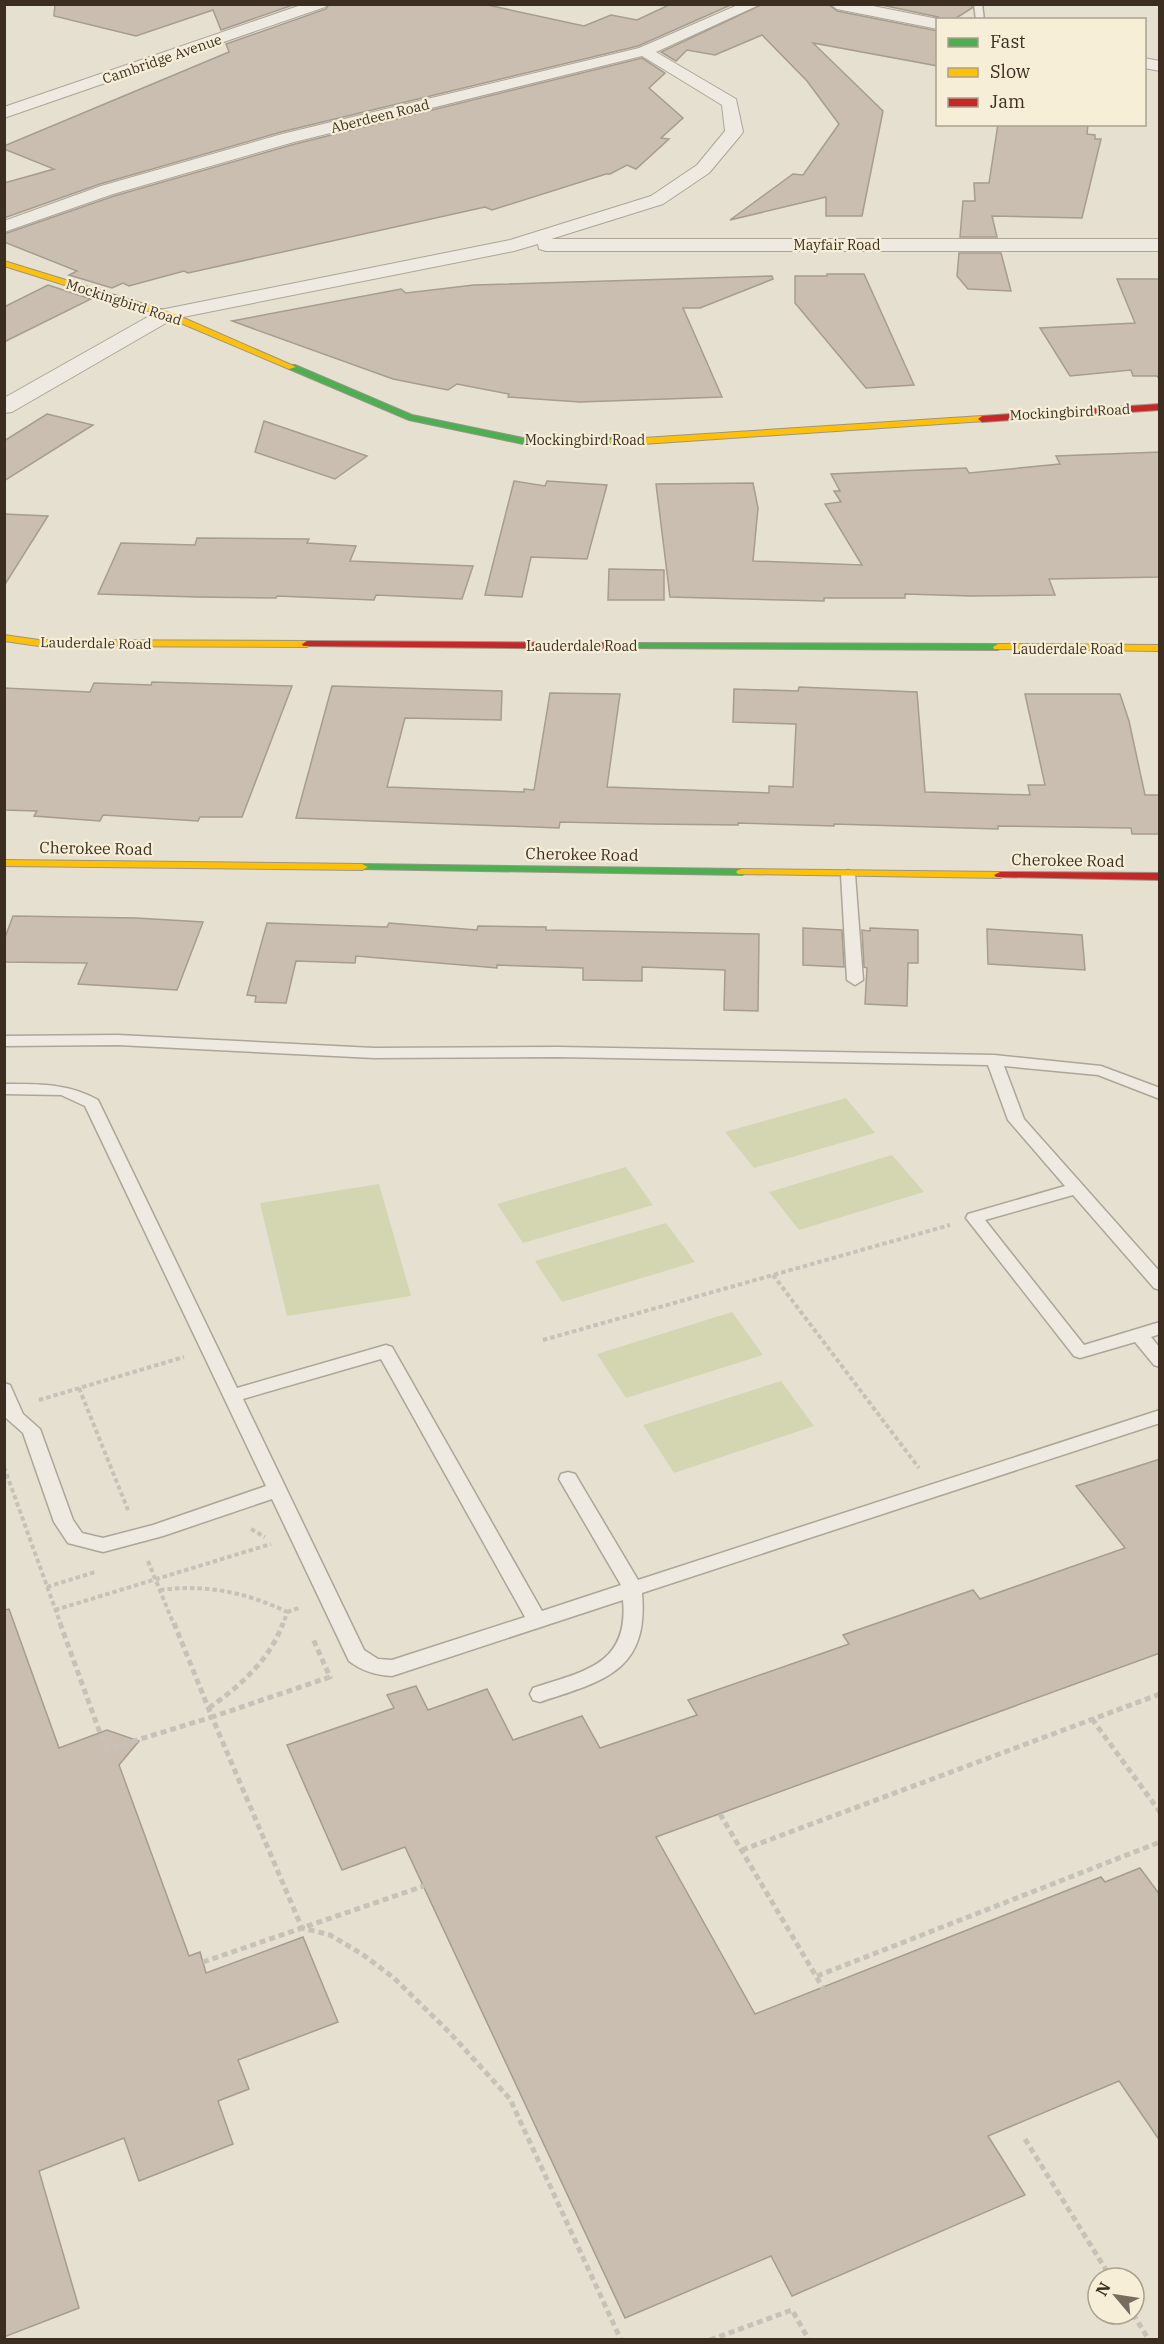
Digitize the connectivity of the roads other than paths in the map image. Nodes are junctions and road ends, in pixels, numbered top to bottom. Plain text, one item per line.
1 (320, 4) edge
2 (754, 4) edge
3 (837, 4) edge
4 (936, 24) edge
5 (644, 51) junction
6 (4, 113) edge
7 (4, 227) edge
8 (514, 245) junction
9 (1160, 245) edge
10 (4, 263) edge
11 (167, 314) junction
12 (4, 407) edge
13 (1160, 407) edge
14 (4, 638) edge
15 (1160, 648) edge
16 (4, 863) edge
17 (848, 874) junction
18 (1160, 878) edge
19 (855, 980) dead end
20 (4, 1041) edge
21 (994, 1060) junction
22 (4, 1089) edge
23 (1160, 1094) edge
24 (1078, 1188) junction
25 (1160, 1284) edge
26 (1160, 1328) edge
27 (1139, 1334) junction
28 (1160, 1361) edge
29 (4, 1389) edge
30 (231, 1396) junction
31 (1160, 1416) edge
32 (568, 1479) dead end
33 (276, 1490) junction
34 (632, 1587) junction
35 (536, 1619) junction
36 (540, 1695) dead end

1 - 6 street, Cambridge Avenue
2 - 5 street, Aberdeen Road
3 - 4 street
5 - 7 street, Aberdeen Road
5 - 8 street
8 - 9 street, Mayfair Road
8 - 11 street
10 - 11 street, Mockingbird Road
11 - 12 street
11 - 13 street, Mockingbird Road
14 - 15 street, Lauderdale Road
16 - 17 street, Cherokee Road
17 - 18 street, Cherokee Road
17 - 19 lane
20 - 21 lane
21 - 23 lane
21 - 24 lane
22 - 30 lane
24 - 25 lane
24 - 27 lane
26 - 27 lane
27 - 28 lane
29 - 33 lane
30 - 33 lane
30 - 35 lane
31 - 34 lane
32 - 34 lane
33 - 35 lane
34 - 35 lane
34 - 36 lane

